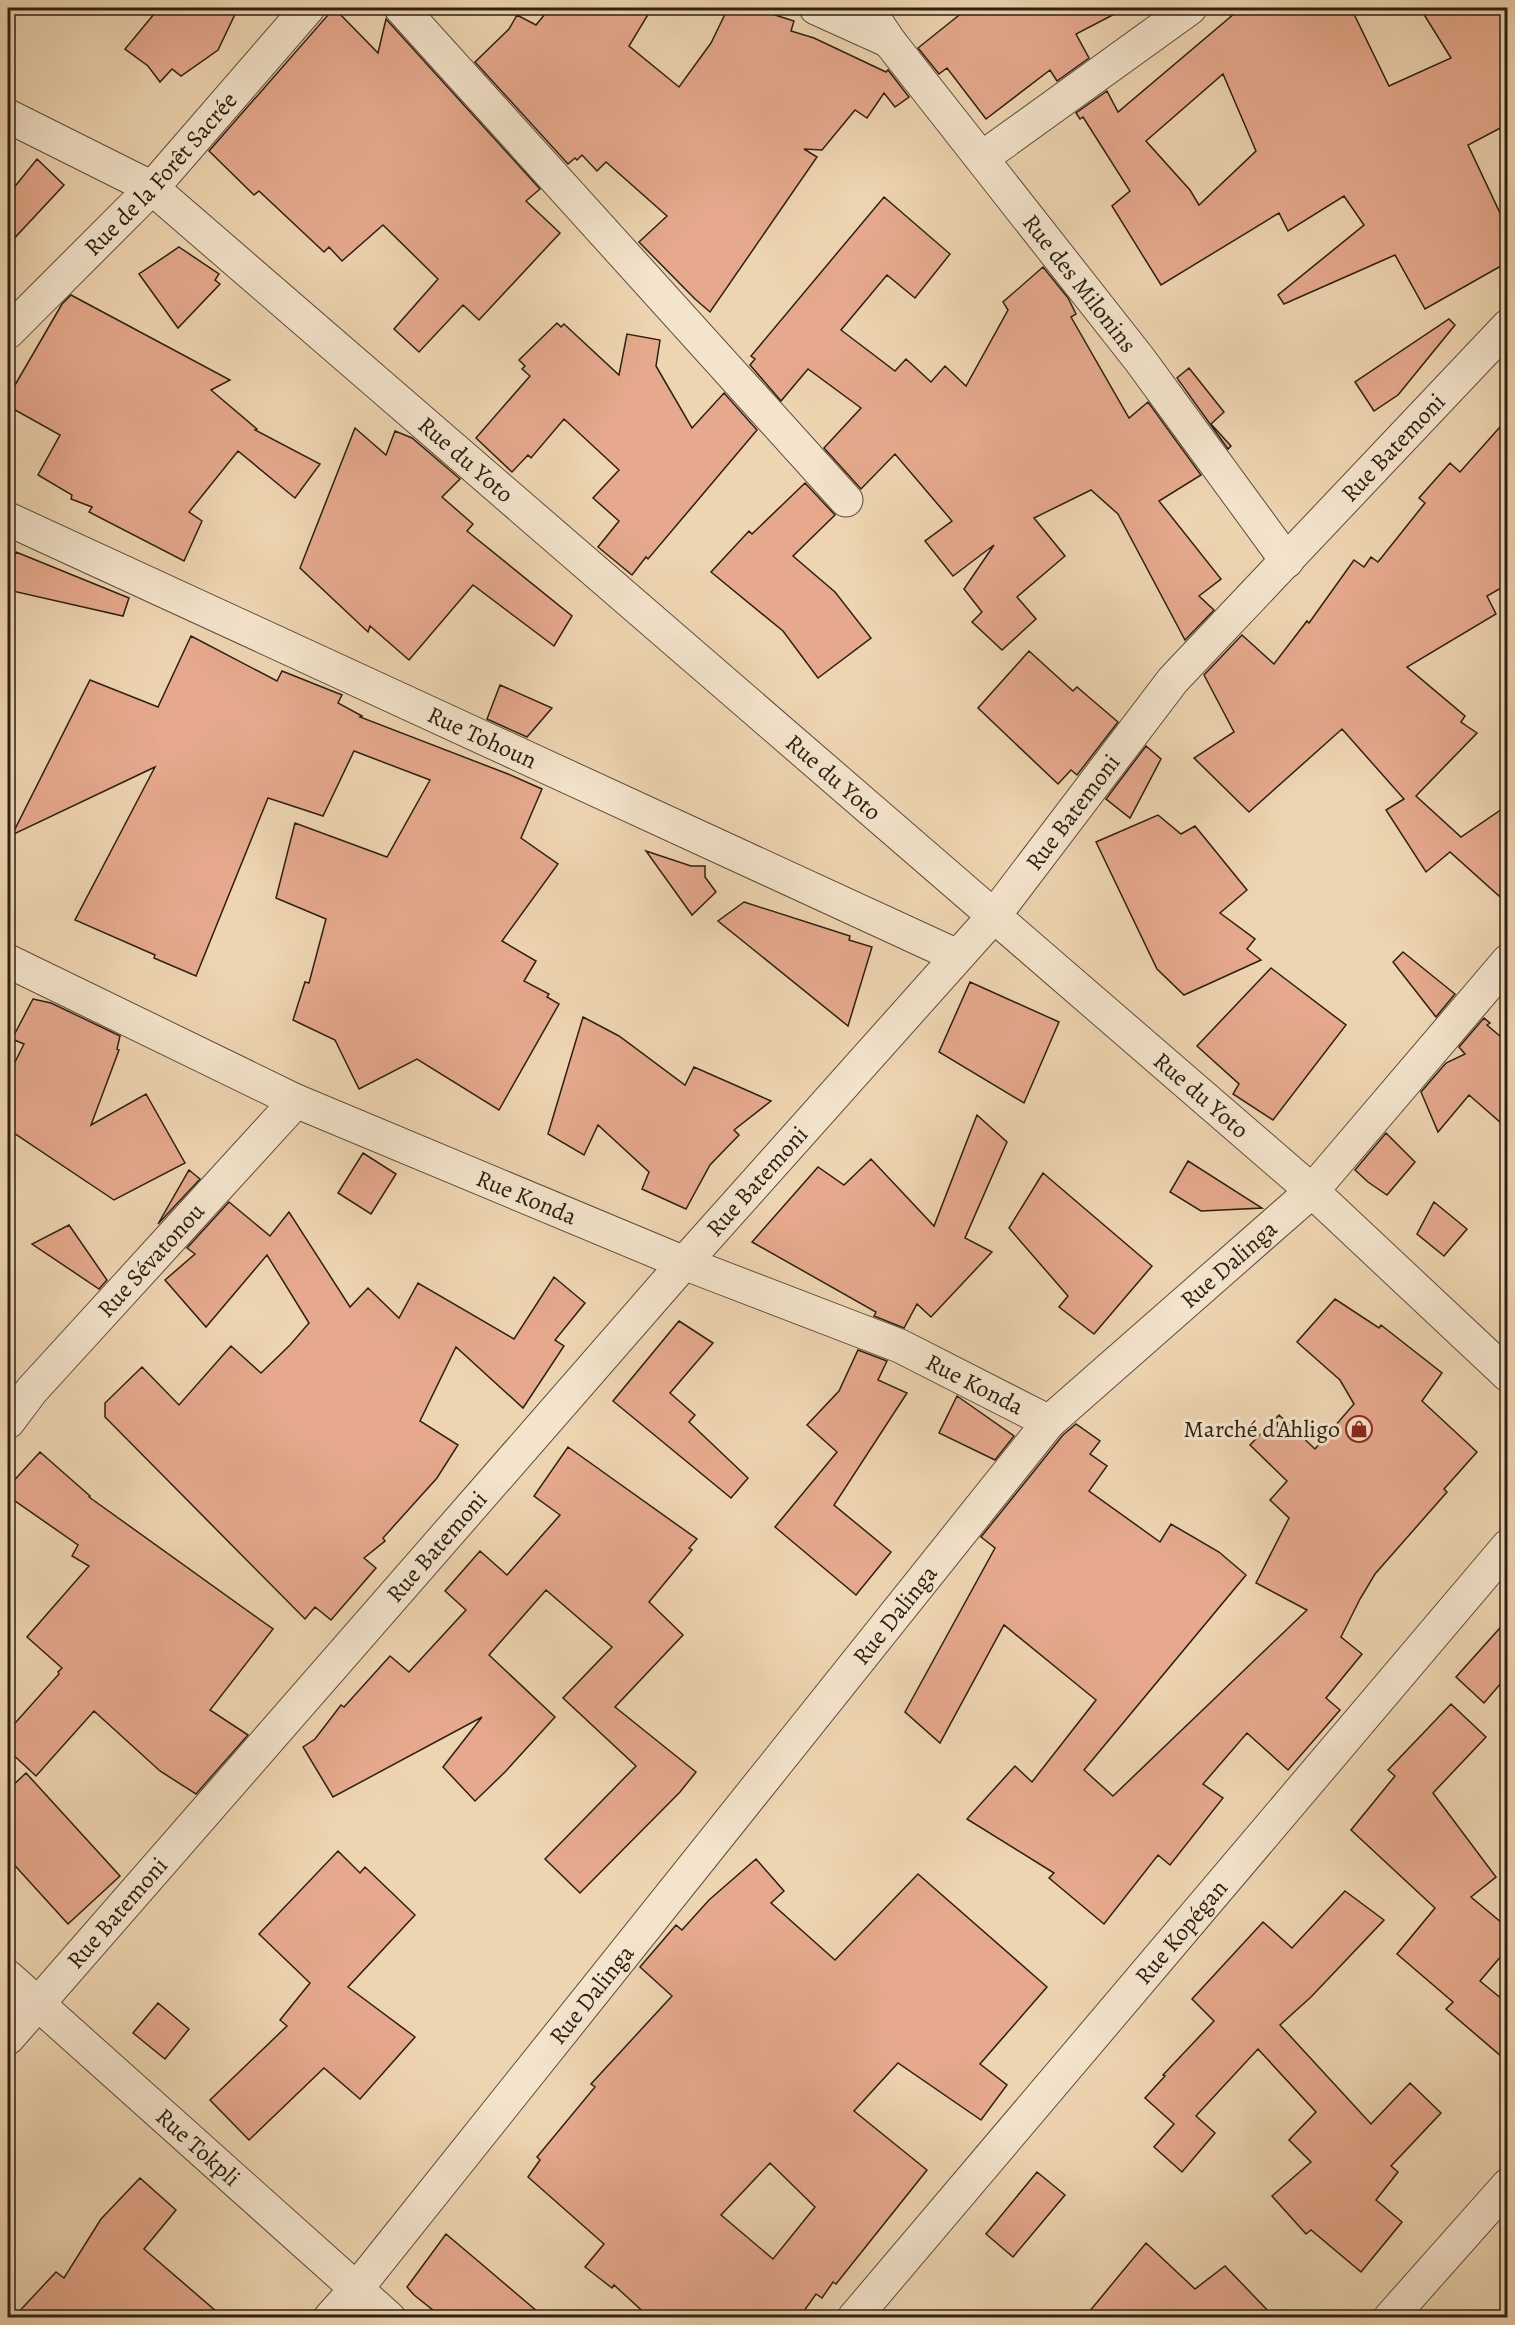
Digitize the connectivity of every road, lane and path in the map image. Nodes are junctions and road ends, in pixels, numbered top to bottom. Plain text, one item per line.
1 (308, 8) edge
2 (401, 8) edge
3 (816, 8) edge
4 (867, 8) edge
5 (1190, 8) edge
6 (889, 41) junction
7 (8, 116) edge
8 (982, 158) junction
9 (152, 188) junction
10 (1508, 326) edge
11 (8, 332) edge
12 (846, 500) dead end
13 (8, 519) edge
14 (1287, 561) junction
15 (993, 917) junction
16 (957, 956) junction
17 (1508, 960) edge
18 (8, 961) edge
19 (296, 1101) junction
20 (1312, 1191) junction
21 (684, 1263) junction
22 (1508, 1375) edge
23 (20, 1386) edge
24 (8, 1422) edge
25 (1049, 1422) junction
26 (1508, 1546) edge
27 (8, 1977) edge
28 (37, 2004) junction
29 (8, 2038) edge
30 (1508, 2185) edge
31 (357, 2288) junction
32 (330, 2318) edge
33 (389, 2318) edge
34 (854, 2318) edge
35 (1390, 2318) edge

1 - 9 street, Rue de la Forêt Sacrée
2 - 12 street
3 - 6 street
4 - 6 street, Rue des Milonins
5 - 8 street
6 - 8 street, Rue des Milonins
7 - 9 street, Rue du Yoto
8 - 14 street, Rue des Milonins
9 - 11 street, Rue de la Forêt Sacrée
9 - 15 street, Rue du Yoto
10 - 14 street, Rue Batemoni
13 - 16 street, Rue Tohoun
14 - 15 street, Rue Batemoni
15 - 16 street, Rue Batemoni
15 - 20 street, Rue du Yoto
16 - 21 street, Rue Batemoni
17 - 20 street, Rue Dalinga
18 - 19 street, Rue Konda
19 - 21 street, Rue Konda
19 - 23 street, Rue Sévatonou
20 - 22 street, Rue du Yoto
20 - 25 street, Rue Dalinga
21 - 25 street, Rue Konda
21 - 28 street, Rue Batemoni
23 - 24 street, Rue Sévatonou
25 - 31 street, Rue Dalinga
26 - 34 street, Rue Kopégan
27 - 28 street, Rue Tokpli
28 - 29 street, Rue Batemoni
28 - 31 street, Rue Tokpli
30 - 35 street
31 - 32 street, Rue Dalinga
31 - 33 street, Rue Tokpli

